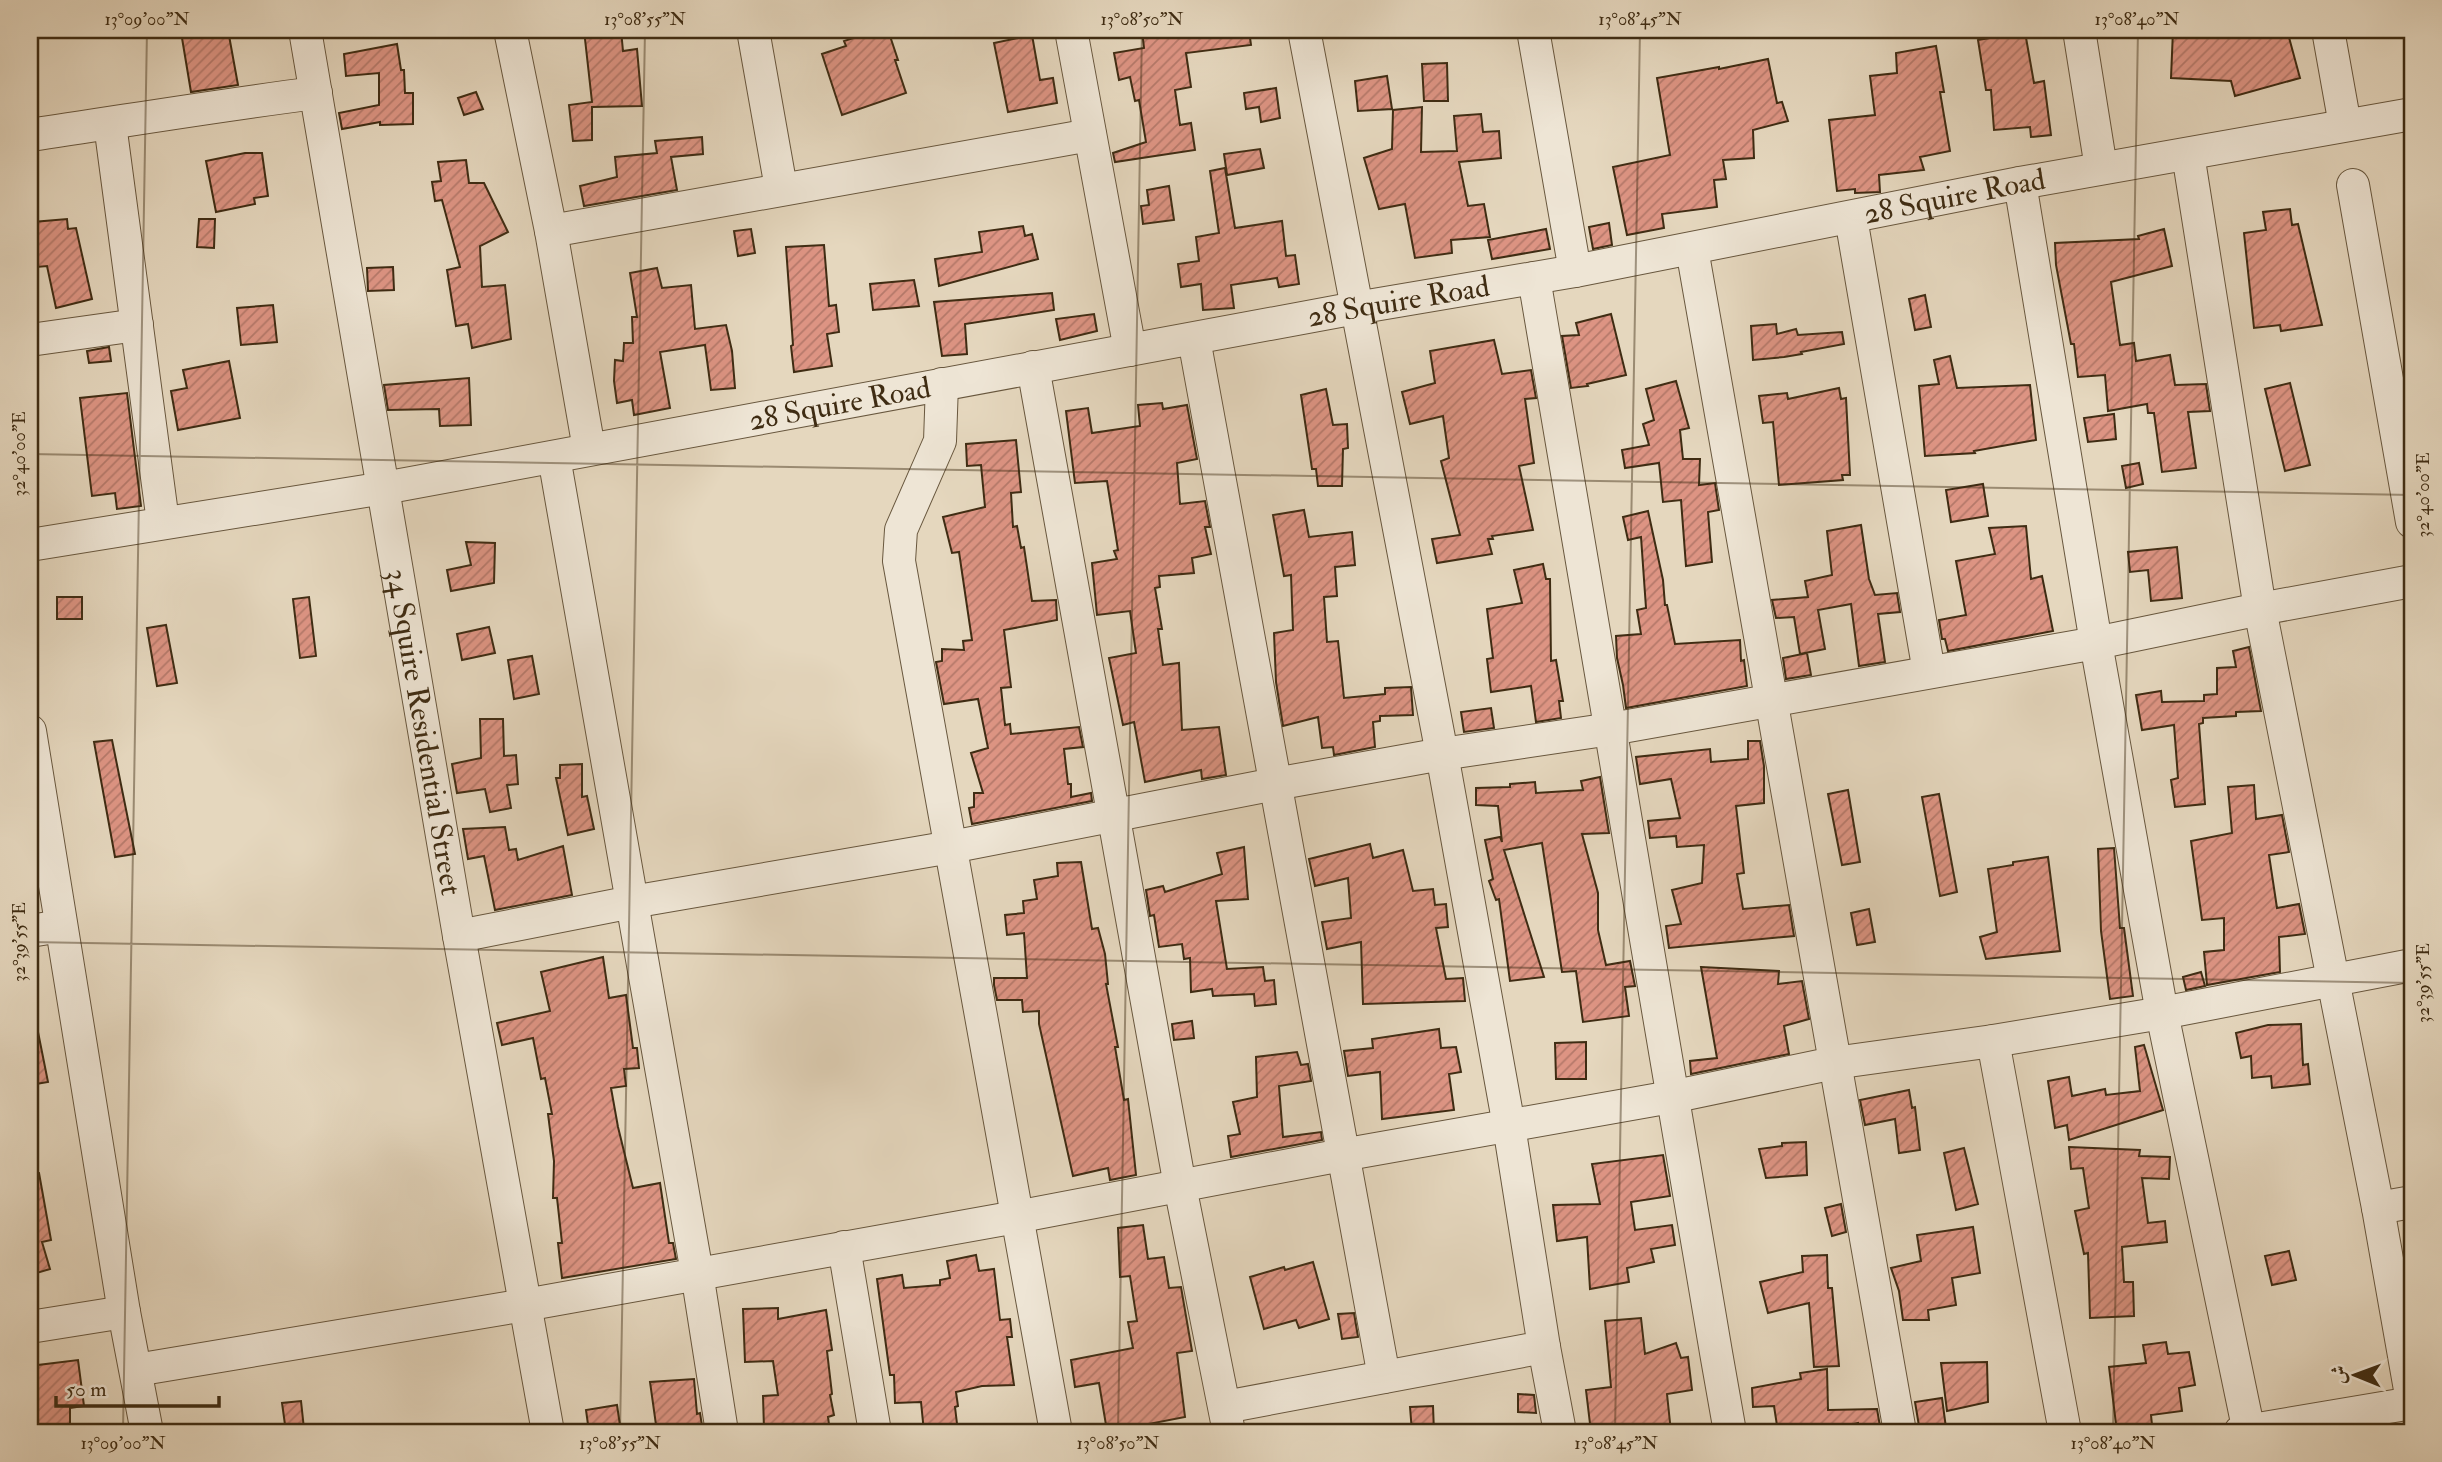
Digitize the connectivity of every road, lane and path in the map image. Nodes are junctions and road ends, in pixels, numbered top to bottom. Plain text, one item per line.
1 (305, 30) edge
2 (510, 30) edge
3 (753, 30) edge
4 (1070, 30) edge
5 (1304, 30) edge
6 (1533, 30) edge
7 (2079, 30) edge
8 (2328, 30) edge
9 (316, 93) junction
10 (2412, 114) edge
11 (110, 124) junction
12 (2345, 125) junction
13 (30, 135) edge
14 (1090, 135) junction
15 (2188, 154) junction
16 (2101, 168) junction
17 (2020, 183) junction
18 (2353, 185) dead end
19 (781, 188) junction
20 (1852, 218) junction
21 (551, 231) junction
22 (1692, 249) junction
23 (1575, 271) junction
24 (1534, 278) junction
25 (1356, 308) junction
26 (136, 325) junction
27 (1194, 339) junction
28 (30, 340) edge
29 (1130, 350) junction
30 (1033, 367) junction
31 (942, 384) junction
32 (589, 449) junction
33 (554, 457) junction
34 (384, 488) junction
35 (163, 522) junction
36 (2412, 522) edge
37 (30, 545) edge
38 (2412, 581) edge
39 (2260, 609) junction
40 (2096, 643) junction
41 (1929, 672) junction
42 (1772, 699) junction
43 (1611, 729) junction
44 (30, 731) edge
45 (1442, 754) junction
46 (1275, 784) junction
47 (1114, 814) junction
48 (951, 847) junction
49 (632, 902) junction
50 (61, 926) junction
51 (30, 931) edge
52 (459, 936) junction
53 (2412, 965) edge
54 (2335, 981) junction
55 (2162, 1013) junction
56 (1993, 1041) junction
57 (1834, 1063) junction
58 (1671, 1097) junction
59 (1509, 1126) junction
60 (1342, 1155) junction
61 (1180, 1186) junction
62 (2412, 1202) edge
63 (2378, 1208) junction
64 (1016, 1217) junction
65 (844, 1247) junction
66 (697, 1273) junction
67 (525, 1305) junction
68 (124, 1312) junction
69 (30, 1327) edge
70 (1544, 1348) junction
71 (136, 1370) junction
72 (1384, 1377) junction
73 (2412, 1402) edge
74 (1227, 1420) edge
75 (147, 1432) edge
76 (548, 1432) edge
77 (722, 1432) edge
78 (876, 1432) edge
79 (1056, 1432) edge
80 (1560, 1432) edge
81 (1730, 1432) edge
82 (1900, 1432) edge
83 (2065, 1432) edge
84 (2246, 1432) edge

1 - 9 street, 34 Squire Residential Street
2 - 21 street
3 - 19 street
4 - 14 street
5 - 25 street
6 - 23 street
7 - 16 street
8 - 12 street
9 - 11 street
9 - 34 street, 34 Squire Residential Street
10 - 12 street, 28 Squire Road
11 - 13 street
11 - 26 street
12 - 15 street, 28 Squire Road
14 - 19 street
14 - 29 street
15 - 16 street, 28 Squire Road
15 - 39 street
16 - 17 street, 28 Squire Road
17 - 20 street, 28 Squire Road
17 - 40 street
18 - 36 street
19 - 21 street
20 - 22 street, 28 Squire Road
20 - 41 street
21 - 32 street
22 - 23 street, 28 Squire Road
22 - 42 street
23 - 24 street, 28 Squire Road
24 - 25 street, 28 Squire Road
24 - 43 street
25 - 27 street, 28 Squire Road
25 - 45 street
26 - 28 street
26 - 35 street
27 - 29 street, 28 Squire Road
27 - 46 street
29 - 30 street, 28 Squire Road
30 - 31 street, 28 Squire Road
30 - 47 street
31 - 32 street, 28 Squire Road
31 - 48 street
32 - 33 street, 28 Squire Road
33 - 34 street, 28 Squire Road
33 - 49 street
34 - 35 street, 28 Squire Road
34 - 52 street, 34 Squire Residential Street
35 - 37 street, 28 Squire Road
38 - 39 street
39 - 40 street
39 - 54 street
40 - 41 street
40 - 55 street
41 - 42 street
42 - 43 street
42 - 57 street
43 - 45 street
43 - 58 street
44 - 50 street
45 - 46 street
45 - 59 street
46 - 47 street
46 - 60 street
47 - 48 street
47 - 61 street
48 - 49 street
48 - 64 street
49 - 52 street
49 - 66 street
50 - 51 street
50 - 68 street
52 - 67 street, 34 Squire Residential Street
53 - 54 street
54 - 55 street
54 - 63 street
55 - 56 street
55 - 84 street
56 - 57 street
56 - 83 street
57 - 58 street
57 - 82 street
58 - 59 street
58 - 81 street
59 - 60 street
59 - 70 street
60 - 61 street
60 - 72 street
61 - 64 street
61 - 74 street
62 - 63 street
63 - 73 street
64 - 65 street
64 - 79 street
65 - 66 street
65 - 78 street
66 - 67 street
66 - 77 street
67 - 71 street
67 - 76 street, 34 Squire Residential Street
68 - 69 street
68 - 71 street
70 - 72 street
70 - 80 street
71 - 75 street
72 - 74 street
73 - 84 street

